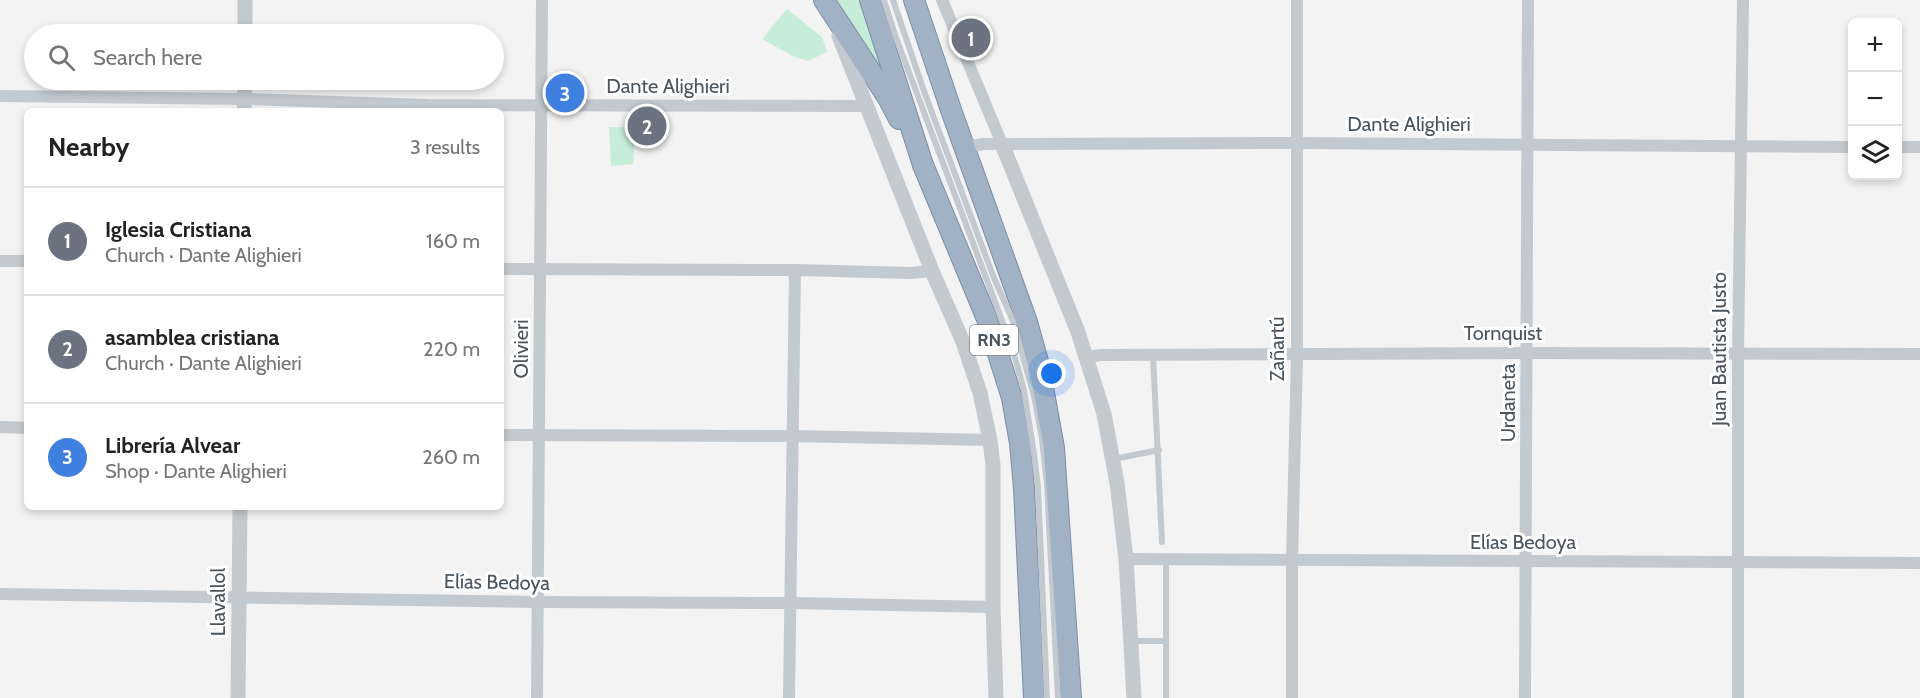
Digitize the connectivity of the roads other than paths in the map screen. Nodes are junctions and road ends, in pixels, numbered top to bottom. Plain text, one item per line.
1 (245, 0) edge
2 (542, 0) edge
3 (824, 0) edge
4 (870, 0) edge
5 (884, 0) edge
6 (893, 0) edge
7 (914, 0) edge
8 (942, 0) edge
9 (1297, 0) edge
10 (1528, 0) edge
11 (1743, 0) edge
12 (245, 24) edge
13 (245, 90) edge
14 (0, 96) edge
15 (244, 105) edge
16 (540, 105) junction
17 (867, 106) junction
18 (1296, 143) junction
19 (1002, 144) junction
20 (1528, 144) junction
21 (964, 147) junction
22 (1741, 147) junction
23 (1848, 147) edge
24 (1902, 147) edge
25 (1920, 147) edge
26 (923, 165) junction
27 (0, 261) edge
28 (24, 261) edge
29 (504, 268) edge
30 (540, 269) junction
31 (795, 270) junction
32 (932, 271) junction
33 (1297, 353) junction
34 (1527, 353) junction
35 (1153, 354) junction
36 (1920, 354) edge
37 (1738, 355) junction
38 (1087, 357) junction
39 (0, 427) edge
40 (24, 428) edge
41 (504, 435) edge
42 (540, 436) junction
43 (792, 436) junction
44 (990, 440) junction
45 (1159, 450) junction
46 (1114, 459) junction
47 (240, 510) edge
48 (1162, 542) dead end
49 (1166, 559) junction
50 (1126, 560) junction
51 (1292, 561) junction
52 (1738, 561) junction
53 (1527, 562) junction
54 (1920, 563) edge
55 (0, 594) edge
56 (239, 597) junction
57 (538, 602) junction
58 (790, 603) junction
59 (993, 607) junction
60 (1130, 641) junction
61 (1165, 641) junction
62 (238, 698) edge
63 (537, 698) edge
64 (789, 698) edge
65 (996, 698) edge
66 (1034, 698) edge
67 (1047, 698) edge
68 (1058, 698) edge
69 (1071, 698) edge
70 (1134, 698) edge
71 (1166, 698) edge
72 (1292, 698) edge
73 (1525, 698) edge
74 (1738, 698) edge

1 - 12 street
2 - 16 street, Olivieri
3 - 17 street
3 - 26 highway
4 - 26 highway, RN3
5 - 67 lane
6 - 68 lane
7 - 21 highway, RN3
8 - 19 street
9 - 18 street, Zañartú
10 - 20 street, Urdaneta
11 - 22 street, Juan Bautista Justo
13 - 15 street
14 - 15 street, Dante Alighieri
15 - 16 street, Dante Alighieri
16 - 17 street, Dante Alighieri
16 - 30 street, Olivieri
17 - 32 street
18 - 19 street, Dante Alighieri
18 - 20 street, Dante Alighieri
18 - 33 street, Zañartú
19 - 21 street, Dante Alighieri
19 - 38 street
20 - 22 street, Dante Alighieri
20 - 34 street, Urdaneta
21 - 69 highway, RN3
22 - 23 street, Dante Alighieri
22 - 37 street, Juan Bautista Justo
24 - 25 street
26 - 66 highway, RN3
27 - 28 street
29 - 30 street
30 - 31 street
30 - 42 street, Olivieri
31 - 32 street
31 - 43 street
32 - 44 street
33 - 34 street, Tornquist
33 - 35 street, Tornquist
33 - 51 street, Zañartú
34 - 37 street, Tornquist
34 - 53 street, Urdaneta
35 - 38 street, Tornquist
35 - 45 lane
36 - 37 street, Tornquist
37 - 52 street, Juan Bautista Justo
38 - 46 street
39 - 40 street
41 - 42 street
42 - 43 street
42 - 57 street, Olivieri
43 - 44 street
43 - 58 street
44 - 59 street
45 - 46 lane
45 - 48 lane
46 - 50 street
47 - 56 street, Llavallol
49 - 50 street, Elías Bedoya
49 - 51 street, Elías Bedoya
49 - 61 lane
50 - 60 street
51 - 53 street, Elías Bedoya
51 - 72 street, Zañartú
52 - 53 street, Elías Bedoya
52 - 54 street, Elías Bedoya
52 - 74 street, Juan Bautista Justo
53 - 73 street, Urdaneta
55 - 56 street, Elías Bedoya
56 - 57 street, Elías Bedoya
56 - 62 street, Llavallol
57 - 58 street, Elías Bedoya
57 - 63 street, Olivieri
58 - 59 street, Elías Bedoya
58 - 64 street
59 - 65 street
60 - 61 lane
60 - 70 street
61 - 71 lane

